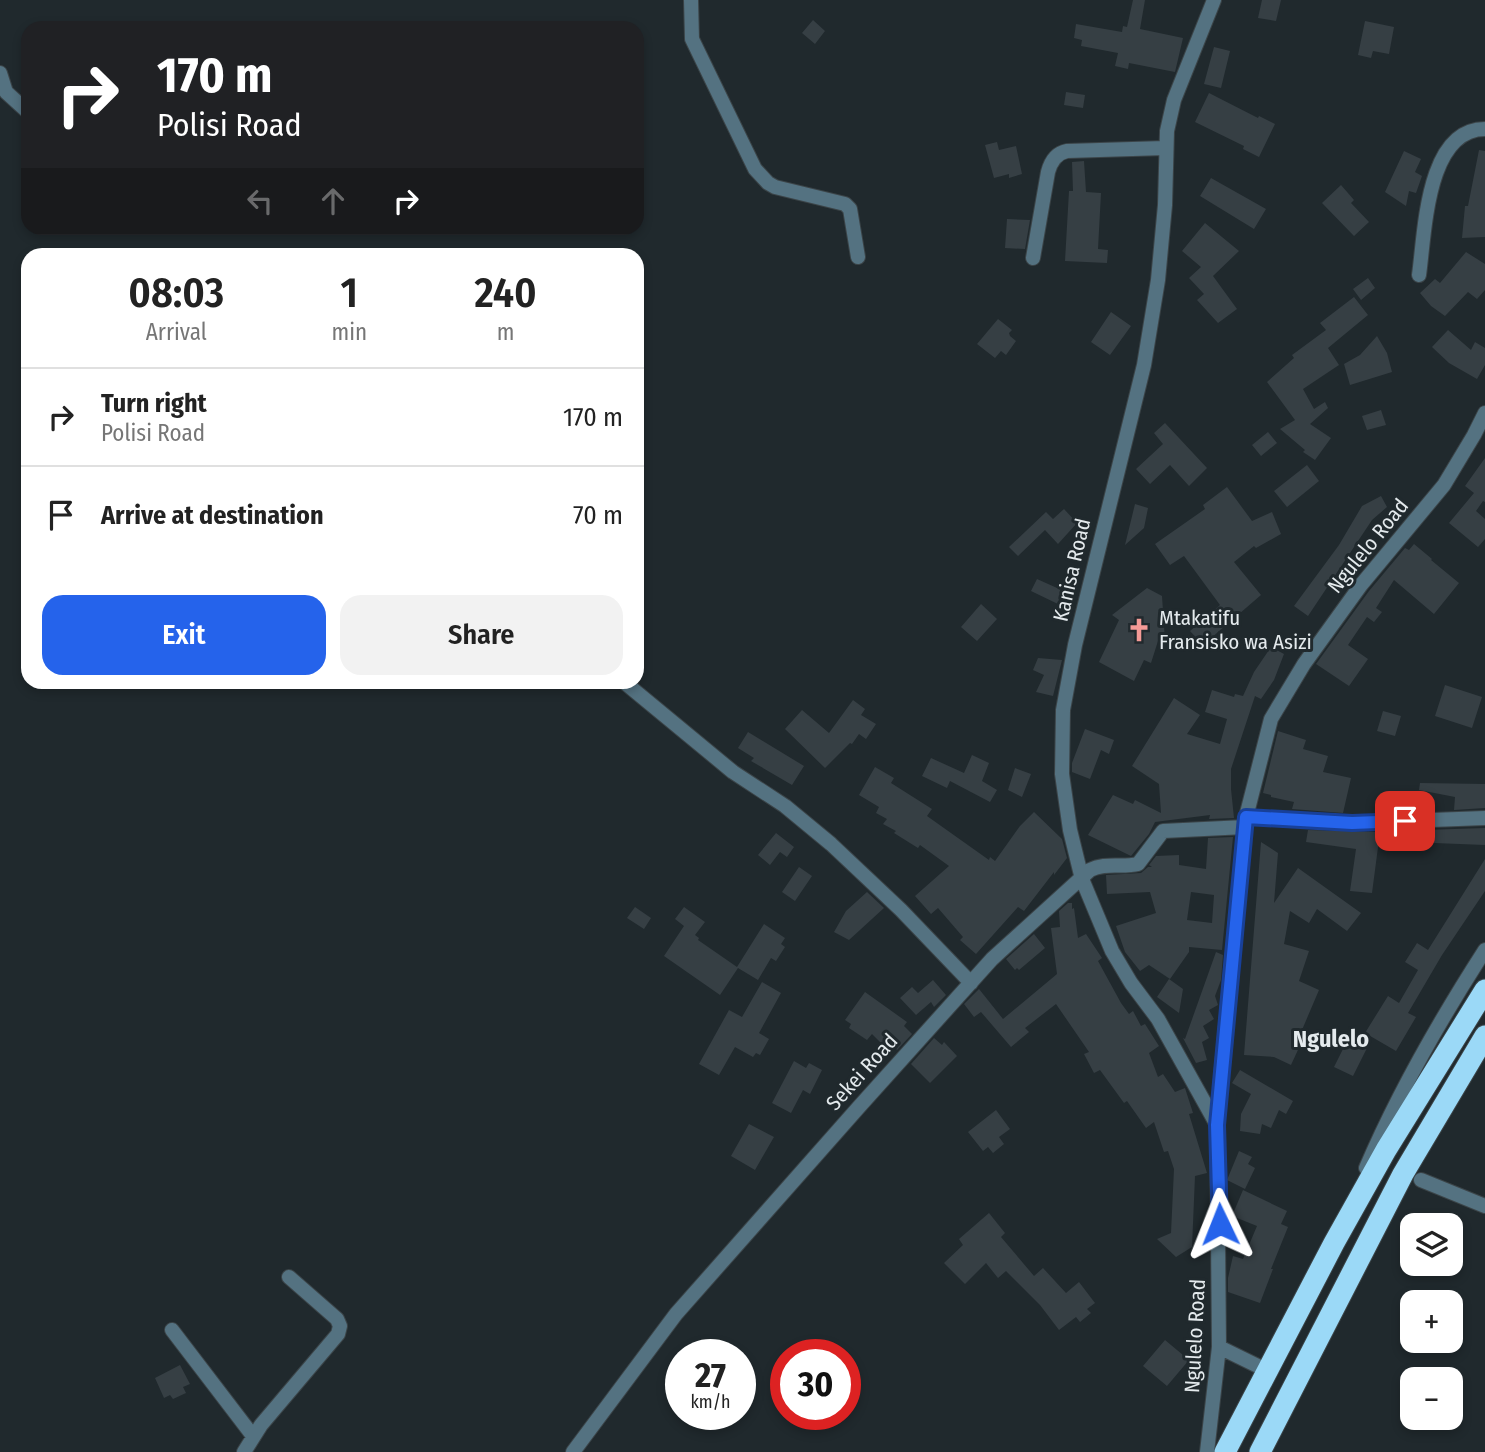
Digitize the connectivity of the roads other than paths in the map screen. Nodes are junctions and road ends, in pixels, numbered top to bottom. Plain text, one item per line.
1 (691, 0) edge
2 (1214, 0) edge
3 (0, 73) edge
4 (21, 106) edge
5 (1485, 129) edge
6 (1165, 148) junction
7 (858, 257) dead end
8 (1034, 258) dead end
9 (1419, 275) dead end
10 (1485, 413) edge
11 (632, 689) edge
12 (1485, 818) edge
13 (1245, 822) junction
14 (1082, 879) junction
15 (1485, 950) edge
16 (971, 983) junction
17 (1485, 990) edge
18 (1485, 1036) edge
19 (1217, 1125) junction
20 (1421, 1180) dead end
21 (1485, 1206) edge
22 (1334, 1243) junction
23 (289, 1277) dead end
24 (172, 1330) dead end
25 (1219, 1347) junction
26 (1268, 1371) junction
27 (253, 1436) junction
28 (244, 1452) edge
29 (573, 1452) edge
30 (1207, 1452) edge
31 (1226, 1452) edge
32 (1260, 1452) edge

1 - 7 street
2 - 6 street, Kanisa Road
3 - 4 street
5 - 9 street
6 - 8 street
6 - 14 street, Kanisa Road
10 - 13 street, Ngulelo Road
11 - 16 street
12 - 13 street
13 - 14 street, Sekei Road
13 - 19 street, Ngulelo Road
14 - 16 street, Sekei Road
14 - 19 street, Kanisa Road
15 - 22 street
16 - 29 street, Sekei Road
17 - 22 highway
18 - 32 highway
19 - 25 street, Ngulelo Road
20 - 21 street
22 - 26 highway
23 - 27 street
24 - 27 street
25 - 26 street
25 - 30 street, Ngulelo Road
26 - 31 highway
27 - 28 street

